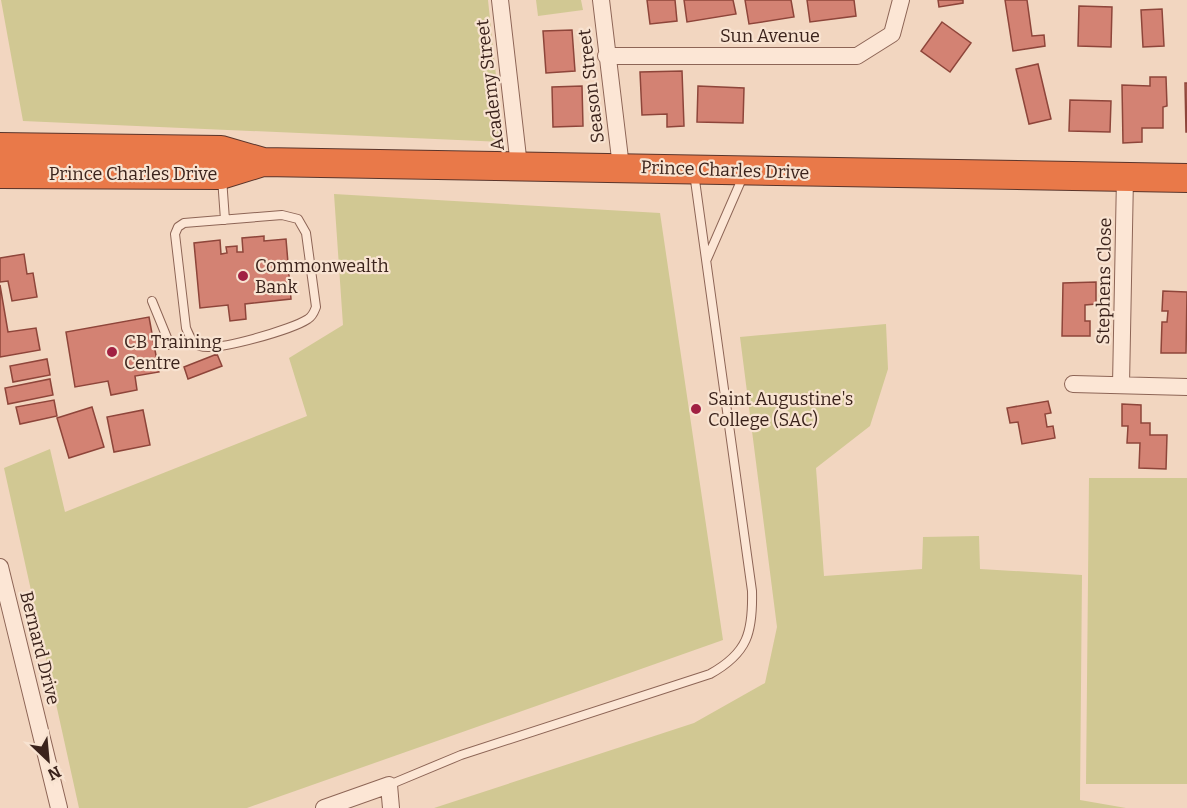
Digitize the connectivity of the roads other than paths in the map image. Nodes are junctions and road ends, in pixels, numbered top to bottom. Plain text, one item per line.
1 (500, 0) edge
2 (601, 0) edge
3 (901, 0) edge
4 (606, 56) junction
5 (0, 147) edge
6 (221, 162) junction
7 (519, 166) junction
8 (621, 167) junction
9 (694, 170) junction
10 (746, 171) junction
11 (0, 174) edge
12 (1125, 177) junction
13 (1187, 178) edge
14 (225, 220) junction
15 (707, 259) junction
16 (152, 301) dead end
17 (192, 341) junction
18 (1073, 384) dead end
19 (1121, 385) junction
20 (1187, 387) edge
21 (0, 567) edge
22 (388, 785) junction
23 (59, 808) edge
24 (324, 808) edge
25 (392, 808) edge

1 - 7 street, Academy Street
2 - 4 street, Season Street
3 - 4 street, Sun Avenue
4 - 8 street, Season Street
5 - 6 highway, Prince Charles Drive
6 - 7 highway, Prince Charles Drive
6 - 11 highway, Prince Charles Drive
6 - 14 lane
7 - 8 highway, Prince Charles Drive
8 - 9 highway, Prince Charles Drive
9 - 10 highway, Prince Charles Drive
9 - 15 lane
10 - 12 highway, Prince Charles Drive
10 - 15 lane
12 - 13 highway, Prince Charles Drive
12 - 19 street, Stephens Close
14 - 17 lane
14 - 17 lane
15 - 22 lane
16 - 17 lane
18 - 19 street
19 - 20 street
21 - 23 street, Bernard Drive
22 - 24 street
22 - 25 street

